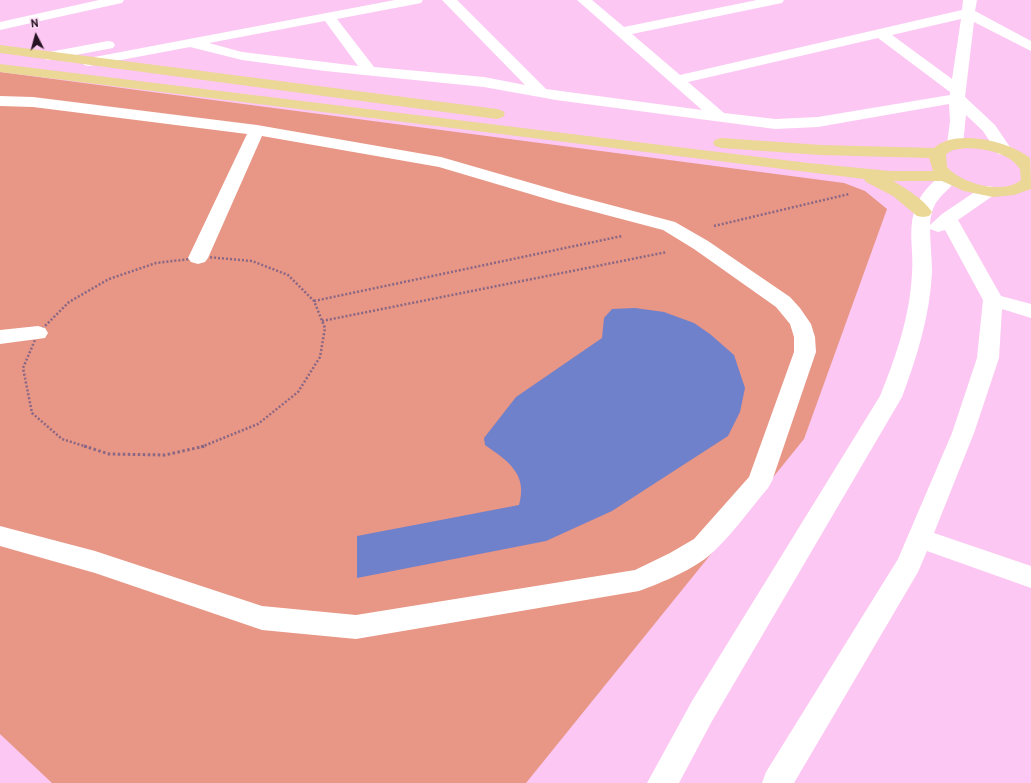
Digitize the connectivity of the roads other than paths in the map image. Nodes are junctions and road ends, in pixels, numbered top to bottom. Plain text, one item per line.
1 (117, 0) edge
2 (416, 0) edge
3 (449, 0) edge
4 (584, 0) edge
5 (777, 0) edge
6 (969, 7) edge
7 (329, 17) junction
8 (0, 26) edge
9 (621, 32) junction
10 (881, 33) junction
11 (119, 42) dead end
12 (191, 43) junction
13 (1031, 47) edge
14 (0, 49) edge
15 (49, 56) junction
16 (90, 62) junction
17 (0, 68) edge
18 (369, 71) junction
19 (677, 80) junction
20 (540, 92) junction
21 (957, 94) junction
22 (0, 100) edge
23 (509, 115) dead end
24 (720, 117) junction
25 (611, 129) dead end
26 (258, 130) junction
27 (955, 144) junction
28 (1031, 145) edge
29 (1005, 150) junction
30 (938, 153) junction
31 (864, 174) junction
32 (948, 177) junction
33 (1030, 180) edge
34 (988, 191) junction
35 (923, 212) junction
36 (948, 218) junction
37 (922, 241) junction
38 (198, 258) road end
39 (993, 300) junction
40 (1031, 311) edge
41 (38, 333) road end
42 (0, 337) edge
43 (0, 536) edge
44 (920, 538) junction
45 (1031, 576) edge
46 (662, 783) edge
47 (777, 783) edge

1 - 8 street
2 - 7 street
3 - 20 street
4 - 9 street
5 - 9 street
6 - 10 street
6 - 13 street
6 - 21 street
7 - 12 street
7 - 18 street
9 - 19 street
10 - 19 street
10 - 21 street
11 - 15 street
12 - 16 street
12 - 18 street
14 - 15 main road
15 - 16 main road
16 - 23 main road
17 - 31 main road
18 - 20 street
19 - 24 street
20 - 24 street
21 - 24 street
21 - 27 street
21 - 29 street
22 - 26 street
25 - 30 main road
26 - 38 street
26 - 43 street
27 - 29 main road
27 - 30 main road
28 - 29 main road
29 - 33 main road
30 - 32 main road
31 - 32 main road
31 - 35 main road
32 - 34 main road
32 - 35 street
33 - 34 main road
34 - 36 street
35 - 37 street
36 - 37 street
36 - 39 street
37 - 46 street
39 - 40 street
39 - 44 street
41 - 42 street
44 - 45 street
44 - 47 street

